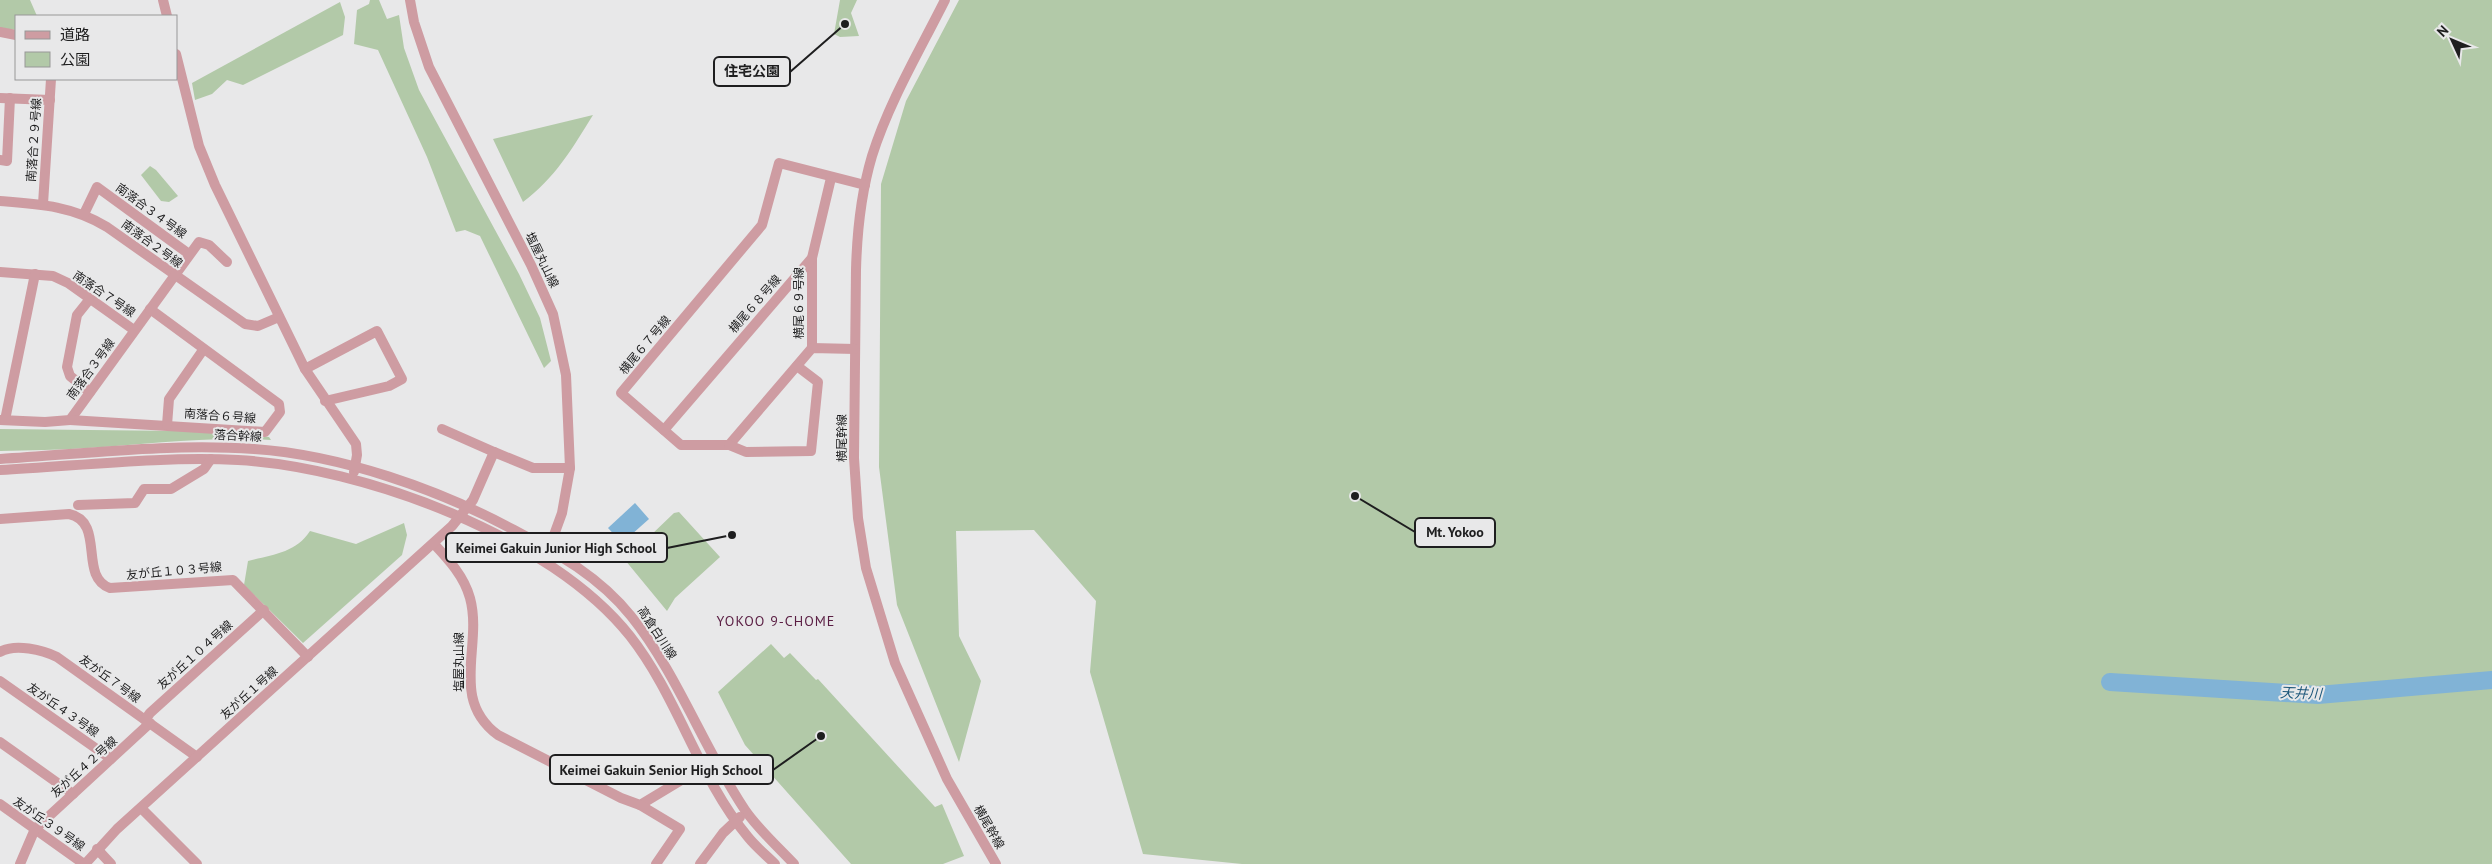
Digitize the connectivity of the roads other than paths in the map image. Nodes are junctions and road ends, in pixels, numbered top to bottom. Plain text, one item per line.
1 (163, 0) edge
2 (410, 0) edge
3 (946, 0) edge
4 (167, 15) edge
5 (0, 32) edge
6 (15, 35) edge
7 (178, 62) edge
8 (51, 80) edge
9 (5, 98) edge
10 (50, 100) junction
11 (0, 160) edge
12 (831, 178) junction
13 (865, 184) junction
14 (0, 201) edge
15 (43, 204) junction
16 (84, 214) junction
17 (189, 254) junction
18 (812, 258) junction
19 (227, 262) dead end
20 (0, 272) edge
21 (35, 274) junction
22 (174, 275) junction
23 (89, 300) junction
24 (150, 309) junction
25 (279, 317) junction
26 (134, 330) junction
27 (812, 348) junction
28 (855, 348) junction
29 (203, 350) junction
30 (797, 366) junction
31 (305, 369) junction
32 (90, 392) junction
33 (325, 402) junction
34 (2, 420) edge
35 (70, 420) junction
36 (167, 425) junction
37 (442, 429) dead end
38 (664, 430) junction
39 (729, 445) junction
40 (494, 452) junction
41 (0, 459) edge
42 (211, 459) junction
43 (355, 468) junction
44 (570, 468) junction
45 (0, 470) edge
46 (352, 481) junction
47 (78, 505) dead end
48 (467, 506) junction
49 (460, 518) junction
50 (0, 519) edge
51 (434, 544) junction
52 (546, 548) junction
53 (538, 560) junction
54 (264, 610) junction
55 (0, 652) edge
56 (308, 657) junction
57 (0, 681) edge
58 (148, 722) junction
59 (0, 742) edge
60 (197, 757) junction
61 (111, 759) junction
62 (703, 767) junction
63 (73, 794) junction
64 (0, 804) edge
65 (640, 805) junction
66 (141, 808) junction
67 (746, 812) junction
68 (735, 820) junction
69 (35, 828) junction
70 (97, 850) junction
71 (20, 864) edge
72 (84, 864) edge
73 (111, 864) edge
74 (197, 864) edge
75 (656, 864) edge
76 (700, 864) edge
77 (775, 864) edge
78 (794, 864) edge
79 (996, 864) edge

1 - 4 street
2 - 44 street, 塩屋丸山線
3 - 13 street, 横尾幹線
5 - 6 street
7 - 25 street
8 - 10 street, 南落合２９号線
9 - 10 street
9 - 11 street
10 - 15 street, 南落合２９号線
12 - 13 street, 横尾６７号線
12 - 18 street, 横尾６８号線
12 - 38 street, 横尾６７号線
13 - 28 street, 横尾幹線
14 - 15 street, 南落合２号線
15 - 16 street, 南落合２号線
16 - 17 street, 南落合３４号線
16 - 22 street, 南落合２号線
17 - 19 street
17 - 22 street, 南落合３号線
18 - 27 street, 横尾６９号線
18 - 38 street, 横尾６８号線
20 - 21 street, 南落合７号線
21 - 23 street, 南落合７号線
21 - 34 street
22 - 24 street, 南落合３号線
22 - 25 street, 南落合２号線
23 - 26 street, 南落合７号線
23 - 32 street
24 - 26 street, 南落合３号線
24 - 29 street, 南落合６号線
25 - 31 street
26 - 32 street, 南落合３号線
27 - 28 street
27 - 30 street
28 - 79 street, 横尾幹線
29 - 36 street
29 - 36 street, 南落合６号線
30 - 39 street
30 - 39 street, 横尾６７号線
31 - 33 street
31 - 33 street
32 - 35 street, 南落合３号線
33 - 43 street
34 - 35 street
35 - 36 street, 南落合６号線
37 - 40 street
38 - 39 street, 横尾６７号線
40 - 44 street
40 - 48 street
41 - 43 street, 落合幹線
42 - 45 street, 落合幹線
42 - 46 street, 落合幹線
42 - 47 street
43 - 46 street
43 - 48 street, 落合幹線
44 - 52 street, 塩屋丸山線
46 - 49 street, 落合幹線
48 - 49 street
48 - 52 street
49 - 51 street
49 - 53 street
50 - 54 street, 友が丘１０３号線
51 - 56 street, 友が丘１号線
51 - 65 street, 塩屋丸山線
52 - 53 street, 塩屋丸山線
52 - 67 street, 高倉白川線
53 - 62 street, 高倉白川線
54 - 56 street, 友が丘１０３号線
54 - 58 street, 友が丘１０４号線
55 - 58 street, 友が丘７号線
56 - 60 street, 友が丘１号線
57 - 61 street, 友が丘４３号線
58 - 60 street, 友が丘７号線
58 - 61 street, 友が丘４２号線
59 - 63 street
60 - 66 street, 友が丘１号線
61 - 63 street, 友が丘４２号線
62 - 65 street
62 - 68 street
63 - 69 street, 友が丘４２号線
64 - 69 street, 友が丘３９号線
65 - 75 street, 塩屋丸山線
66 - 70 street, 友が丘１号線
66 - 74 street
67 - 68 street
67 - 78 street
68 - 76 street
68 - 77 street
69 - 71 street
69 - 72 street, 友が丘３９号線
70 - 72 street, 友が丘１号線
70 - 73 street

